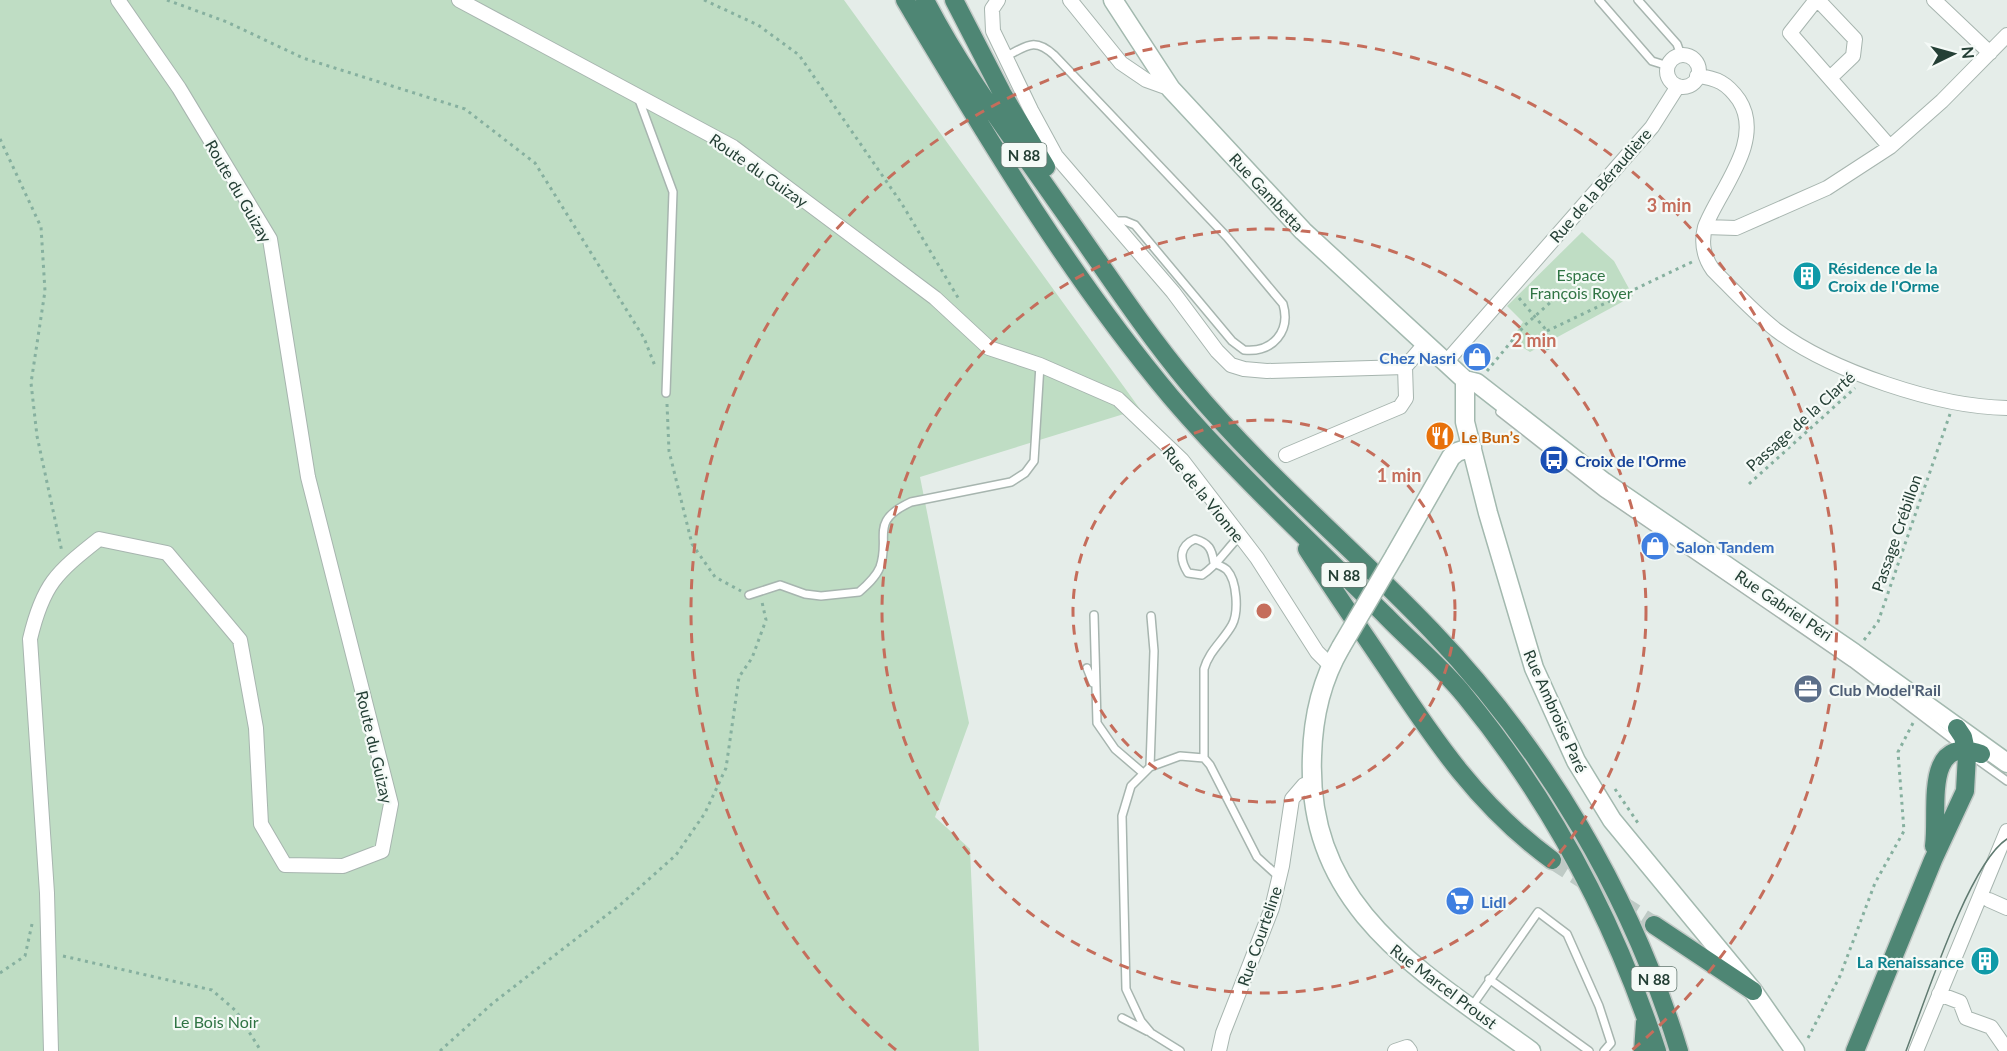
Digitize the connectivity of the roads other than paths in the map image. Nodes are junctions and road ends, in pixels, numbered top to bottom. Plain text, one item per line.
1 (118, 0) edge
2 (459, 0) edge
3 (905, 0) edge
4 (925, 0) edge
5 (954, 0) edge
6 (998, 0) edge
7 (1070, 0) edge
8 (1113, 0) edge
9 (1599, 0) edge
10 (1638, 0) edge
11 (1817, 0) edge
12 (1934, 0) edge
13 (2007, 35) edge
14 (1990, 52) junction
15 (1681, 55) junction
16 (1005, 57) junction
17 (1668, 66) junction
18 (1698, 76) junction
19 (1830, 78) junction
20 (1678, 86) junction
21 (1171, 89) junction
22 (637, 95) junction
23 (1890, 147) junction
24 (1113, 221) junction
25 (1705, 227) junction
26 (1131, 307) junction
27 (1425, 344) junction
28 (1447, 361) junction
29 (1040, 365) junction
30 (1405, 367) junction
31 (1471, 382) junction
32 (666, 393) road end
33 (2007, 408) edge
34 (1472, 447) junction
35 (1286, 455) dead end
36 (1286, 517) junction
37 (1240, 536) junction
38 (1214, 563) junction
39 (749, 595) road end
40 (1094, 615) dead end
41 (1151, 616) dead end
42 (1330, 665) junction
43 (1087, 668) dead end
44 (1095, 688) junction
45 (1957, 728) junction
46 (1973, 752) junction
47 (1204, 758) junction
48 (2006, 761) edge
49 (1150, 767) junction
50 (1143, 773) junction
51 (2007, 781) edge
52 (1312, 782) junction
53 (2007, 831) edge
54 (1551, 860) tunnel mouth
55 (1933, 860) junction
56 (1279, 877) junction
57 (1989, 900) dead end
58 (2007, 908) edge
59 (1654, 925) tunnel mouth
60 (1489, 979) junction
61 (1752, 991) junction
62 (1939, 994) junction
63 (1471, 1008) junction
64 (1646, 1015) junction
65 (1122, 1018) dead end
66 (1152, 1033) junction
67 (1803, 1048) edge
68 (2007, 1050) edge
69 (51, 1051) edge
70 (1180, 1051) edge
71 (1218, 1051) edge
72 (1395, 1051) edge
73 (1410, 1051) edge
74 (1531, 1051) edge
75 (1589, 1051) edge
76 (1604, 1051) edge
77 (1643, 1051) edge
78 (1657, 1051) edge
79 (1679, 1051) edge
80 (1855, 1051) edge
81 (1916, 1051) edge

1 - 69 street, Route du Guizay
2 - 22 street, Route du Guizay
3 - 36 highway, N 88
4 - 26 highway, N 88
5 - 26 highway
6 - 16 street
7 - 21 street
8 - 21 main road, Rue Gambetta
9 - 17 lane
10 - 15 lane
11 - 19 street
11 - 19 street
12 - 14 street
13 - 14 street
14 - 23 street
15 - 17 street
15 - 18 street
16 - 24 street
16 - 24 lane
17 - 20 street
18 - 20 street
18 - 25 street
19 - 23 street
20 - 28 street, Rue de la Béraudière
21 - 27 main road, Rue Gambetta
22 - 29 street, Route du Guizay
22 - 32 lane
23 - 25 street
24 - 30 street
25 - 33 street
26 - 79 highway, N 88
27 - 28 main road, Rue Gambetta
27 - 30 street
28 - 31 main road, Rue Gabriel Péri
29 - 37 street, Rue de la Vionne
29 - 39 lane
30 - 35 street
31 - 34 main road, Rue Ambroise Paré
31 - 45 main road, Rue Gabriel Péri
31 - 46 lane
34 - 42 main road, bridge
34 - 61 main road, Rue Ambroise Paré
36 - 54 highway
36 - 64 highway, N 88
37 - 38 lane
37 - 42 street, Rue de la Vionne
38 - 38 lane
38 - 47 lane
40 - 44 lane
41 - 49 lane
42 - 52 main road
43 - 44 lane
44 - 50 lane
45 - 46 highway
45 - 48 main road, Rue Gabriel Péri
46 - 48 main road
46 - 51 lane
46 - 55 highway
46 - 55 highway
47 - 49 lane
47 - 56 lane
49 - 50 lane
50 - 66 lane
52 - 56 street, Rue Courteline
52 - 63 main road, Rue Marcel Proust
53 - 62 street
55 - 80 highway
56 - 71 street, Rue Courteline
57 - 58 street
59 - 61 highway
60 - 63 lane
60 - 75 lane
60 - 76 lane
61 - 67 main road, Rue Ambroise Paré
62 - 68 street
62 - 81 street
63 - 74 main road, Rue Marcel Proust
64 - 77 highway
64 - 78 highway, N 88
65 - 66 lane
66 - 70 lane
72 - 73 street

